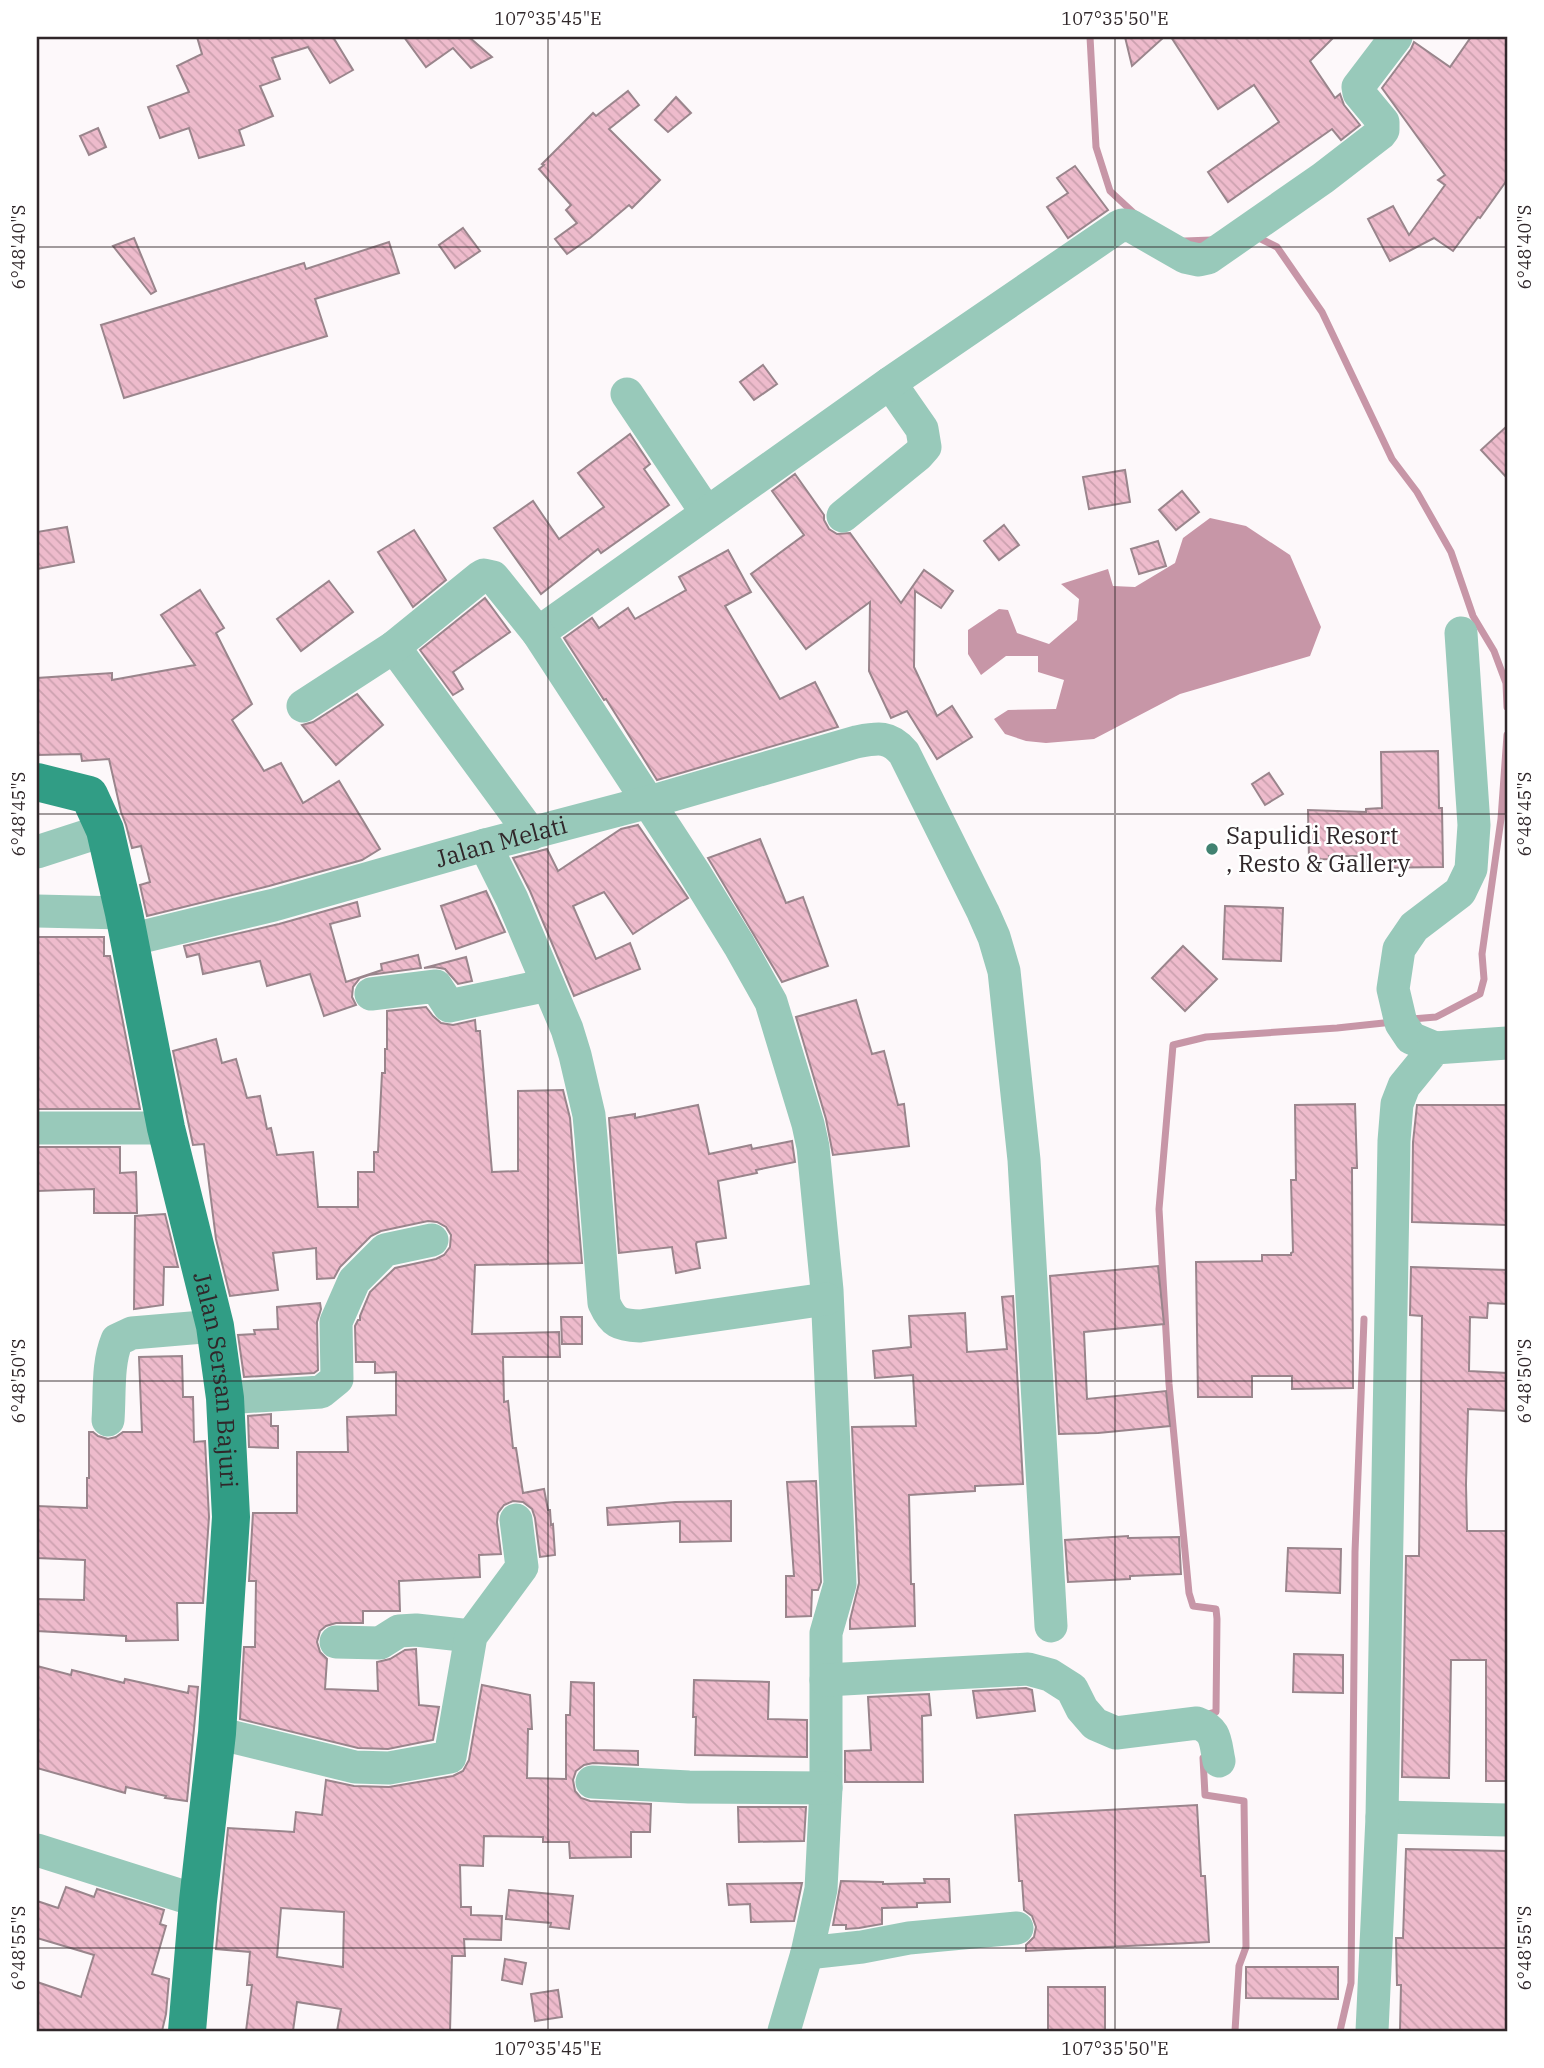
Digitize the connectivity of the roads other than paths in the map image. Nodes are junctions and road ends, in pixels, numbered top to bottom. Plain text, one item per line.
1 (1396, 37) edge
2 (890, 383) junction
3 (626, 394) dead end
4 (706, 512) junction
5 (843, 516) dead end
6 (538, 633) junction
7 (1461, 633) dead end
8 (394, 647) junction
9 (303, 706) dead end
10 (37, 782) edge
11 (649, 802) junction
12 (105, 830) junction
13 (531, 834) junction
14 (485, 845) junction
15 (37, 852) edge
16 (37, 911) edge
17 (126, 927) junction
18 (548, 985) junction
19 (371, 995) dead end
20 (1507, 1043) edge
21 (1435, 1048) junction
22 (37, 1128) edge
23 (166, 1128) junction
24 (432, 1240) dead end
25 (827, 1299) junction
26 (215, 1326) junction
27 (225, 1398) junction
28 (108, 1420) dead end
29 (516, 1520) dead end
30 (1051, 1626) dead end
31 (471, 1636) junction
32 (336, 1642) dead end
33 (826, 1680) junction
34 (217, 1733) junction
35 (1219, 1761) dead end
36 (592, 1782) dead end
37 (826, 1788) junction
38 (1382, 1817) junction
39 (1507, 1821) edge
40 (37, 1850) edge
41 (198, 1901) junction
42 (1017, 1928) dead end
43 (807, 1953) junction
44 (187, 2031) edge
45 (785, 2031) edge
46 (1372, 2031) edge

1 - 2 street
2 - 4 street
2 - 5 street
3 - 4 street
4 - 6 street
6 - 8 street
6 - 11 street
7 - 21 street
8 - 9 street
8 - 13 street
10 - 12 main road, Jalan Sersan Bajuri
11 - 13 street, Jalan Melati
11 - 25 street
11 - 30 street, Jalan Melati
12 - 15 street
12 - 17 main road, Jalan Sersan Bajuri
13 - 14 street, Jalan Melati
14 - 17 street, Jalan Melati
14 - 18 street
16 - 17 street, Jalan Melati
17 - 23 main road, Jalan Sersan Bajuri
18 - 19 street
18 - 25 street
20 - 21 street
21 - 38 street
22 - 23 street
23 - 26 main road, Jalan Sersan Bajuri
24 - 27 street
25 - 33 street
26 - 27 main road, Jalan Sersan Bajuri
26 - 28 street
27 - 34 main road, Jalan Sersan Bajuri
29 - 31 street
31 - 32 street
31 - 34 street
33 - 35 street
33 - 37 street
34 - 41 main road, Jalan Sersan Bajuri
36 - 37 street
37 - 43 street
38 - 39 street
38 - 46 street
40 - 41 street
41 - 44 main road, Jalan Sersan Bajuri
42 - 43 street
43 - 45 street

